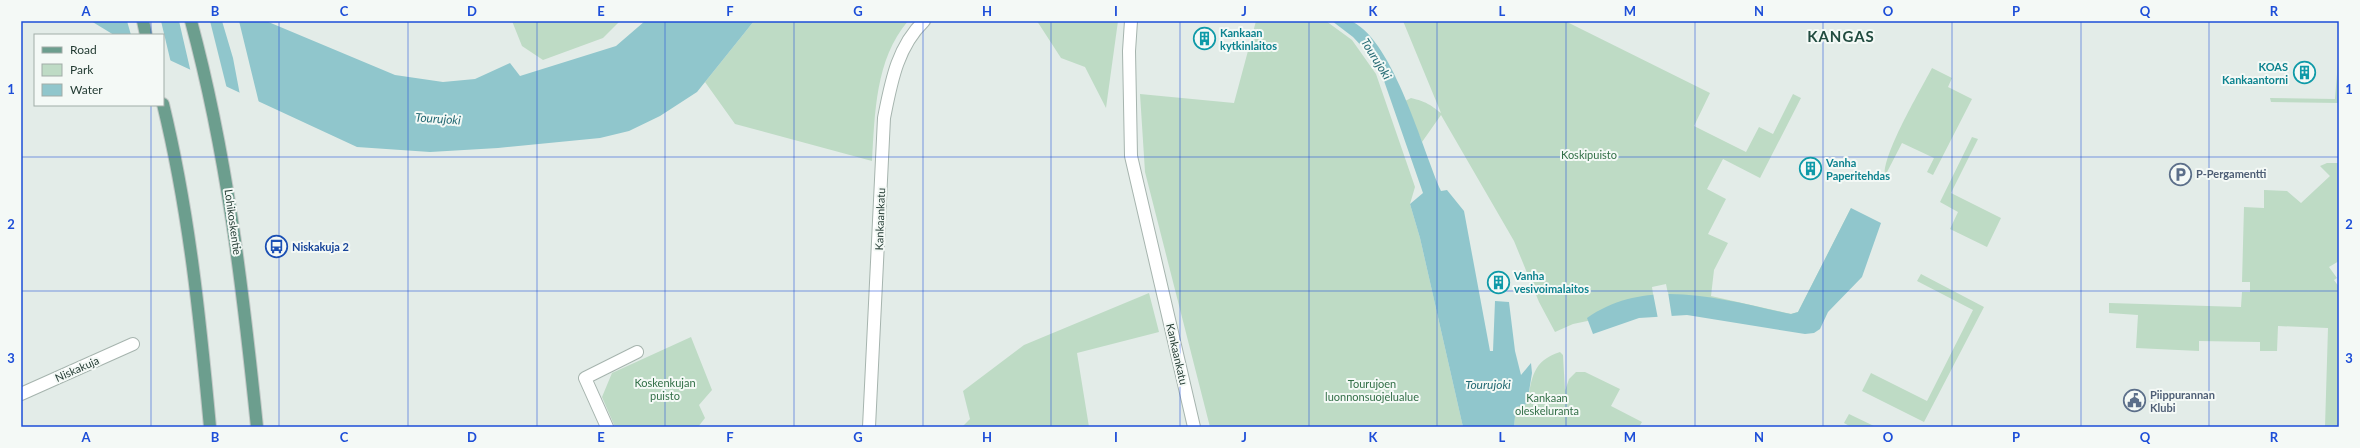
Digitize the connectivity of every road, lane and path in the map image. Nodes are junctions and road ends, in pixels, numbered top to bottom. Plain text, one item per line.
1 (143, 21) edge
2 (191, 21) edge
3 (924, 21) edge
4 (1131, 21) edge
5 (146, 34) edge
6 (164, 106) edge
7 (133, 344) dead end
8 (637, 352) dead end
9 (21, 394) edge
10 (210, 427) edge
11 (256, 427) edge
12 (607, 427) edge
13 (869, 427) edge
14 (1194, 427) edge

1 - 5 main road
2 - 11 main road, Lohikoskentie
3 - 13 street, Kankaankatu
4 - 14 street, Kankaankatu
6 - 10 main road
7 - 9 street, Niskakuja
8 - 12 street

